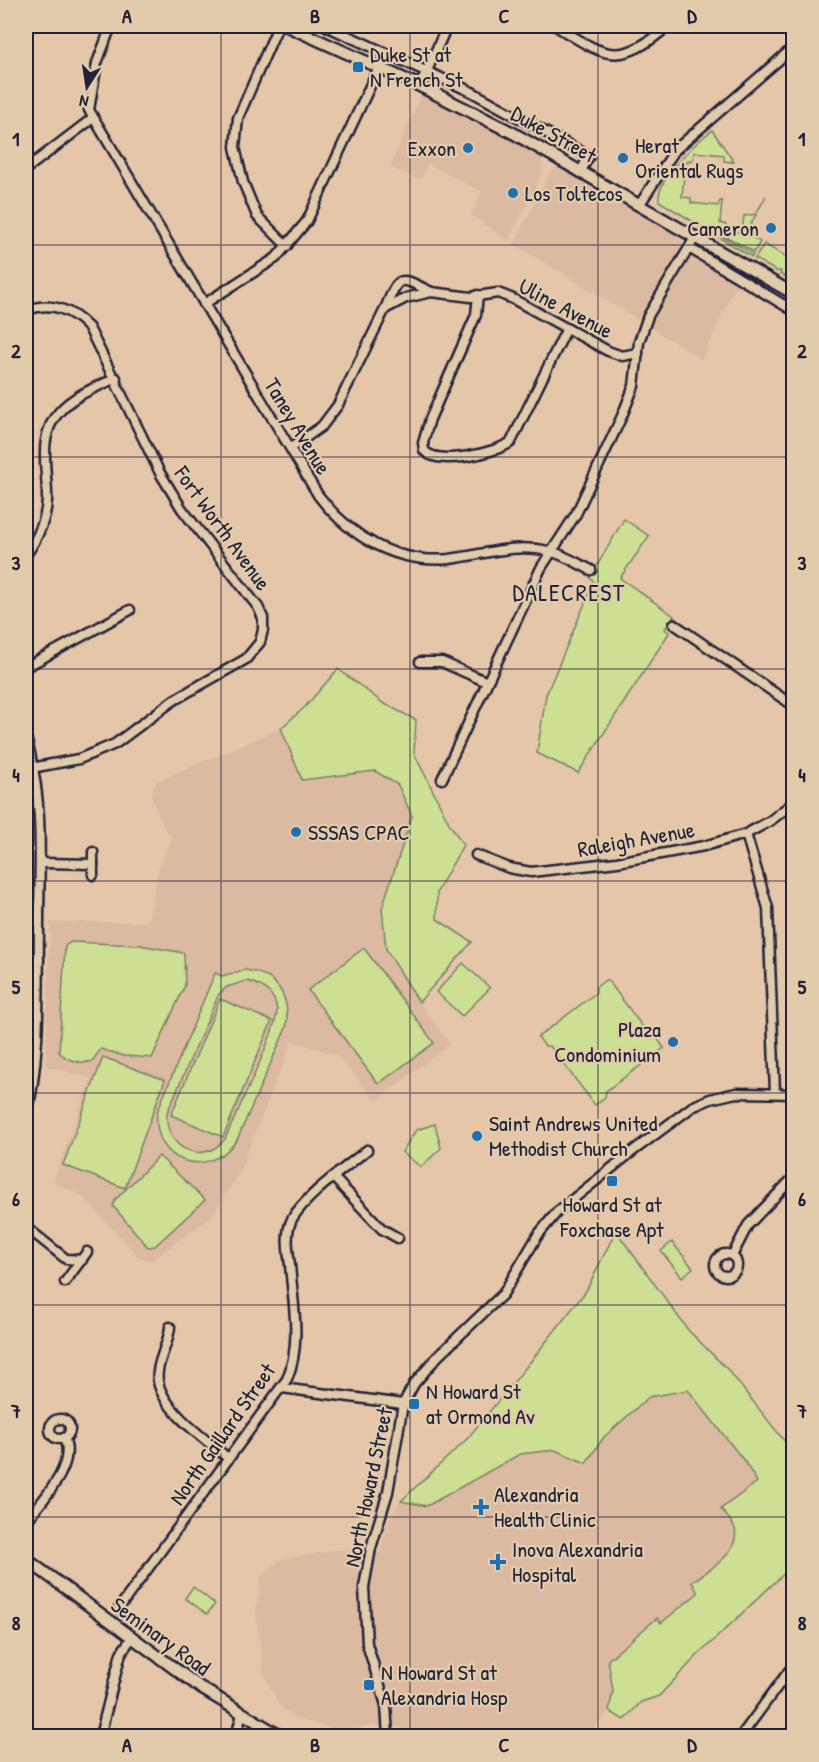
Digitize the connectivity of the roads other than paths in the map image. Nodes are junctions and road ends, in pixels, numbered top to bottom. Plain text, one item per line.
1 (111, 26) edge
2 (278, 26) edge
3 (286, 26) edge
4 (327, 26) edge
5 (447, 26) edge
6 (556, 26) edge
7 (668, 26) edge
8 (338, 28) edge
9 (794, 47) edge
10 (379, 67) junction
11 (427, 70) junction
12 (420, 86) junction
13 (93, 118) junction
14 (26, 169) edge
15 (581, 171) junction
16 (640, 204) junction
17 (696, 236) junction
18 (287, 246) junction
19 (689, 248) junction
20 (431, 292) junction
21 (794, 294) edge
22 (478, 295) junction
23 (204, 304) junction
24 (385, 309) junction
25 (26, 310) edge
26 (794, 311) edge
27 (566, 330) junction
28 (638, 353) junction
29 (116, 378) junction
30 (291, 448) junction
31 (551, 551) junction
32 (26, 555) edge
33 (591, 570) dead end
34 (130, 610) dead end
35 (674, 624) dead end
36 (420, 662) dead end
37 (26, 667) edge
38 (487, 682) junction
39 (794, 706) edge
40 (26, 737) edge
41 (30, 769) edge
42 (442, 779) dead end
43 (794, 802) edge
44 (746, 834) junction
45 (93, 852) dead end
46 (476, 855) dead end
47 (41, 863) junction
48 (93, 864) junction
49 (93, 875) dead end
50 (39, 960) junction
51 (26, 961) edge
52 (775, 1093) junction
53 (794, 1094) edge
54 (26, 1120) edge
55 (367, 1150) dead end
56 (794, 1177) edge
57 (334, 1178) junction
58 (26, 1227) edge
59 (398, 1238) dead end
60 (732, 1256) dead end
61 (66, 1259) junction
62 (170, 1327) dead end
63 (282, 1388) junction
64 (403, 1404) junction
65 (64, 1438) dead end
66 (228, 1458) junction
67 (26, 1522) edge
68 (26, 1559) edge
69 (119, 1608) dead end
70 (131, 1639) junction
71 (794, 1664) edge
72 (242, 1714) junction
73 (100, 1737) edge
74 (236, 1737) edge
75 (280, 1737) edge
76 (388, 1737) edge
77 (741, 1737) edge

1 - 13 street
2 - 18 street
3 - 10 main road, Duke Street
4 - 8 street
5 - 11 street
6 - 7 street
8 - 11 street
9 - 16 street
10 - 12 main road, Duke Street
10 - 18 street
11 - 12 street
11 - 15 street
12 - 15 main road, Duke Street
13 - 14 street
13 - 23 street, Taney Avenue
15 - 16 main road, Duke Street
16 - 17 main road, Duke Street
17 - 19 street
17 - 21 main road, Duke Street
18 - 23 street
19 - 26 street
19 - 28 street
20 - 22 street, Uline Avenue
20 - 24 street, Uline Avenue
20 - 24 street
22 - 27 street, Uline Avenue
22 - 27 street
23 - 30 street, Taney Avenue
24 - 30 street
25 - 29 street, Fort Worth Avenue
27 - 28 street, Uline Avenue
28 - 31 street
29 - 32 street
29 - 41 street, Fort Worth Avenue
30 - 31 street, Taney Avenue
31 - 33 street, Taney Avenue
31 - 38 street
34 - 37 street
35 - 39 street
36 - 38 street
38 - 42 street
40 - 41 street
41 - 47 street
43 - 44 street, Raleigh Avenue
44 - 46 street, Raleigh Avenue
44 - 52 street
45 - 48 street
47 - 48 street
47 - 50 street
48 - 49 street
50 - 51 street
50 - 54 street
52 - 53 street, North Howard Street
52 - 64 street, North Howard Street
55 - 57 street, North Gaillard Street
56 - 60 street
57 - 59 street
57 - 63 street, North Gaillard Street
58 - 61 street
61 - 61 street
62 - 66 street
63 - 64 street
63 - 66 street, North Gaillard Street
64 - 76 street, North Howard Street
65 - 67 street
66 - 69 street, North Gaillard Street
68 - 70 main road, Seminary Road
70 - 72 main road, Seminary Road
70 - 73 street
71 - 77 street
72 - 74 street
72 - 75 main road, Seminary Road

